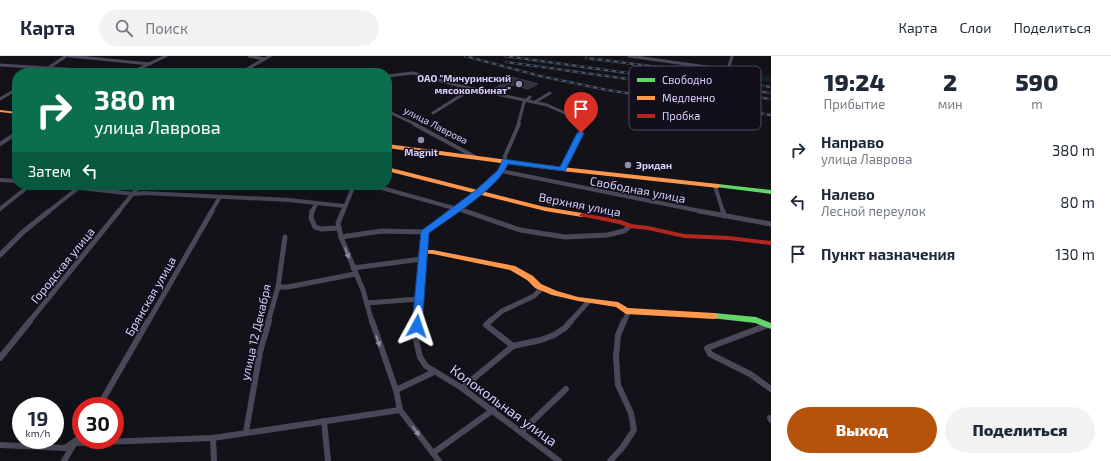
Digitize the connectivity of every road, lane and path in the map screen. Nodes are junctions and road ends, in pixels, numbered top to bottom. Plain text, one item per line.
1 (66, 56) edge
2 (69, 56) edge
3 (166, 56) edge
4 (250, 56) edge
5 (270, 56) edge
6 (629, 56) edge
7 (732, 56) edge
8 (264, 59) junction
9 (0, 64) edge
10 (150, 64) junction
11 (692, 66) edge
12 (729, 66) edge
13 (50, 67) junction
14 (62, 68) edge
15 (141, 68) edge
16 (249, 68) edge
17 (392, 75) edge
18 (472, 88) junction
19 (12, 92) edge
20 (550, 93) dead end
21 (530, 97) dead end
22 (0, 99) edge
23 (526, 100) junction
24 (535, 102) junction
25 (0, 112) edge
26 (12, 113) edge
27 (392, 113) edge
28 (433, 113) dead end
29 (12, 136) edge
30 (0, 144) edge
31 (392, 147) edge
32 (475, 156) junction
33 (505, 161) junction
34 (562, 169) junction
35 (392, 171) edge
36 (501, 171) junction
37 (0, 180) edge
38 (12, 181) edge
39 (715, 186) junction
40 (24, 190) edge
41 (76, 190) edge
42 (97, 190) edge
43 (137, 190) edge
44 (352, 190) edge
45 (389, 190) edge
46 (479, 192) junction
47 (771, 192) edge
48 (134, 194) junction
49 (220, 197) junction
50 (316, 204) junction
51 (344, 206) junction
52 (456, 208) junction
53 (0, 209) edge
54 (724, 216) junction
55 (771, 224) edge
56 (630, 226) junction
57 (339, 228) junction
58 (424, 232) junction
59 (284, 237) dead end
60 (341, 237) junction
61 (771, 243) edge
62 (0, 255) edge
63 (423, 255) junction
64 (354, 271) junction
65 (278, 286) junction
66 (538, 286) junction
67 (419, 299) junction
68 (588, 301) junction
69 (367, 303) junction
70 (626, 311) junction
71 (770, 326) edge
72 (513, 346) junction
73 (0, 358) edge
74 (434, 372) junction
75 (462, 388) junction
76 (566, 389) dead end
77 (771, 389) edge
78 (396, 390) junction
79 (104, 397) edge
80 (400, 410) junction
81 (493, 410) junction
82 (324, 421) junction
83 (246, 432) junction
84 (521, 432) junction
85 (213, 438) junction
86 (124, 441) edge
87 (72, 444) edge
88 (0, 445) edge
89 (72, 447) edge
90 (433, 453) junction
91 (64, 461) edge
92 (214, 461) edge
93 (328, 461) edge
94 (439, 461) edge
95 (559, 461) edge
96 (610, 461) edge

1 - 13 street
2 - 10 street
3 - 10 street
4 - 8 street
5 - 8 street
6 - 11 street
7 - 12 street
8 - 16 street
9 - 13 street
10 - 15 street
13 - 14 street
17 - 18 street
18 - 23 street
18 - 28 street
19 - 22 street
20 - 24 street
21 - 23 street
23 - 24 street
23 - 33 street
24 - 34 street
25 - 26 street
27 - 32 street, улица Лаврова
29 - 30 street
31 - 32 street, улица Лаврова
32 - 33 street, улица Лаврова
33 - 34 street, улица Лаврова
33 - 36 street
34 - 39 street, улица Лаврова
35 - 46 street, Верхняя улица
36 - 46 street
36 - 54 street, Свободная улица
37 - 38 street
39 - 47 street, улица Лаврова
39 - 54 street
40 - 53 street
41 - 62 street
42 - 48 street
43 - 48 street, Городская улица
44 - 51 street
45 - 52 street
46 - 52 street
46 - 56 street, Верхняя улица
48 - 49 street
48 - 73 street, Городская улица
49 - 50 street
49 - 79 street, Брянская улица
50 - 51 street
50 - 57 street
51 - 57 street
52 - 56 street
52 - 58 street
54 - 55 street, Свободная улица
56 - 61 street, Верхняя улица
57 - 60 street
58 - 60 street
58 - 63 street, Колокольная улица
59 - 65 street, улица 12 Декабря
60 -> 64 street
63 - 64 street
63 - 66 street
63 - 67 street, Колокольная улица
64 - 65 street
64 - 69 street
65 - 83 street, улица 12 Декабря
66 - 68 street
66 - 72 street
67 - 69 street
67 - 74 street, Колокольная улица
68 - 70 street
68 - 72 street
69 -> 78 street
70 - 71 street
70 - 96 street
71 - 77 street
72 - 75 street
74 - 75 street, Колокольная улица
74 - 78 street, Колокольная улица
75 - 81 street, Колокольная улица
76 - 84 street
78 - 80 street
80 - 82 street
80 -> 90 street
81 - 84 street, Колокольная улица
81 - 90 street
82 - 83 street
82 - 93 street
83 - 85 street
84 - 95 street, Колокольная улица
85 - 86 street
85 - 92 street
87 - 88 street
89 - 91 street
90 - 94 street

